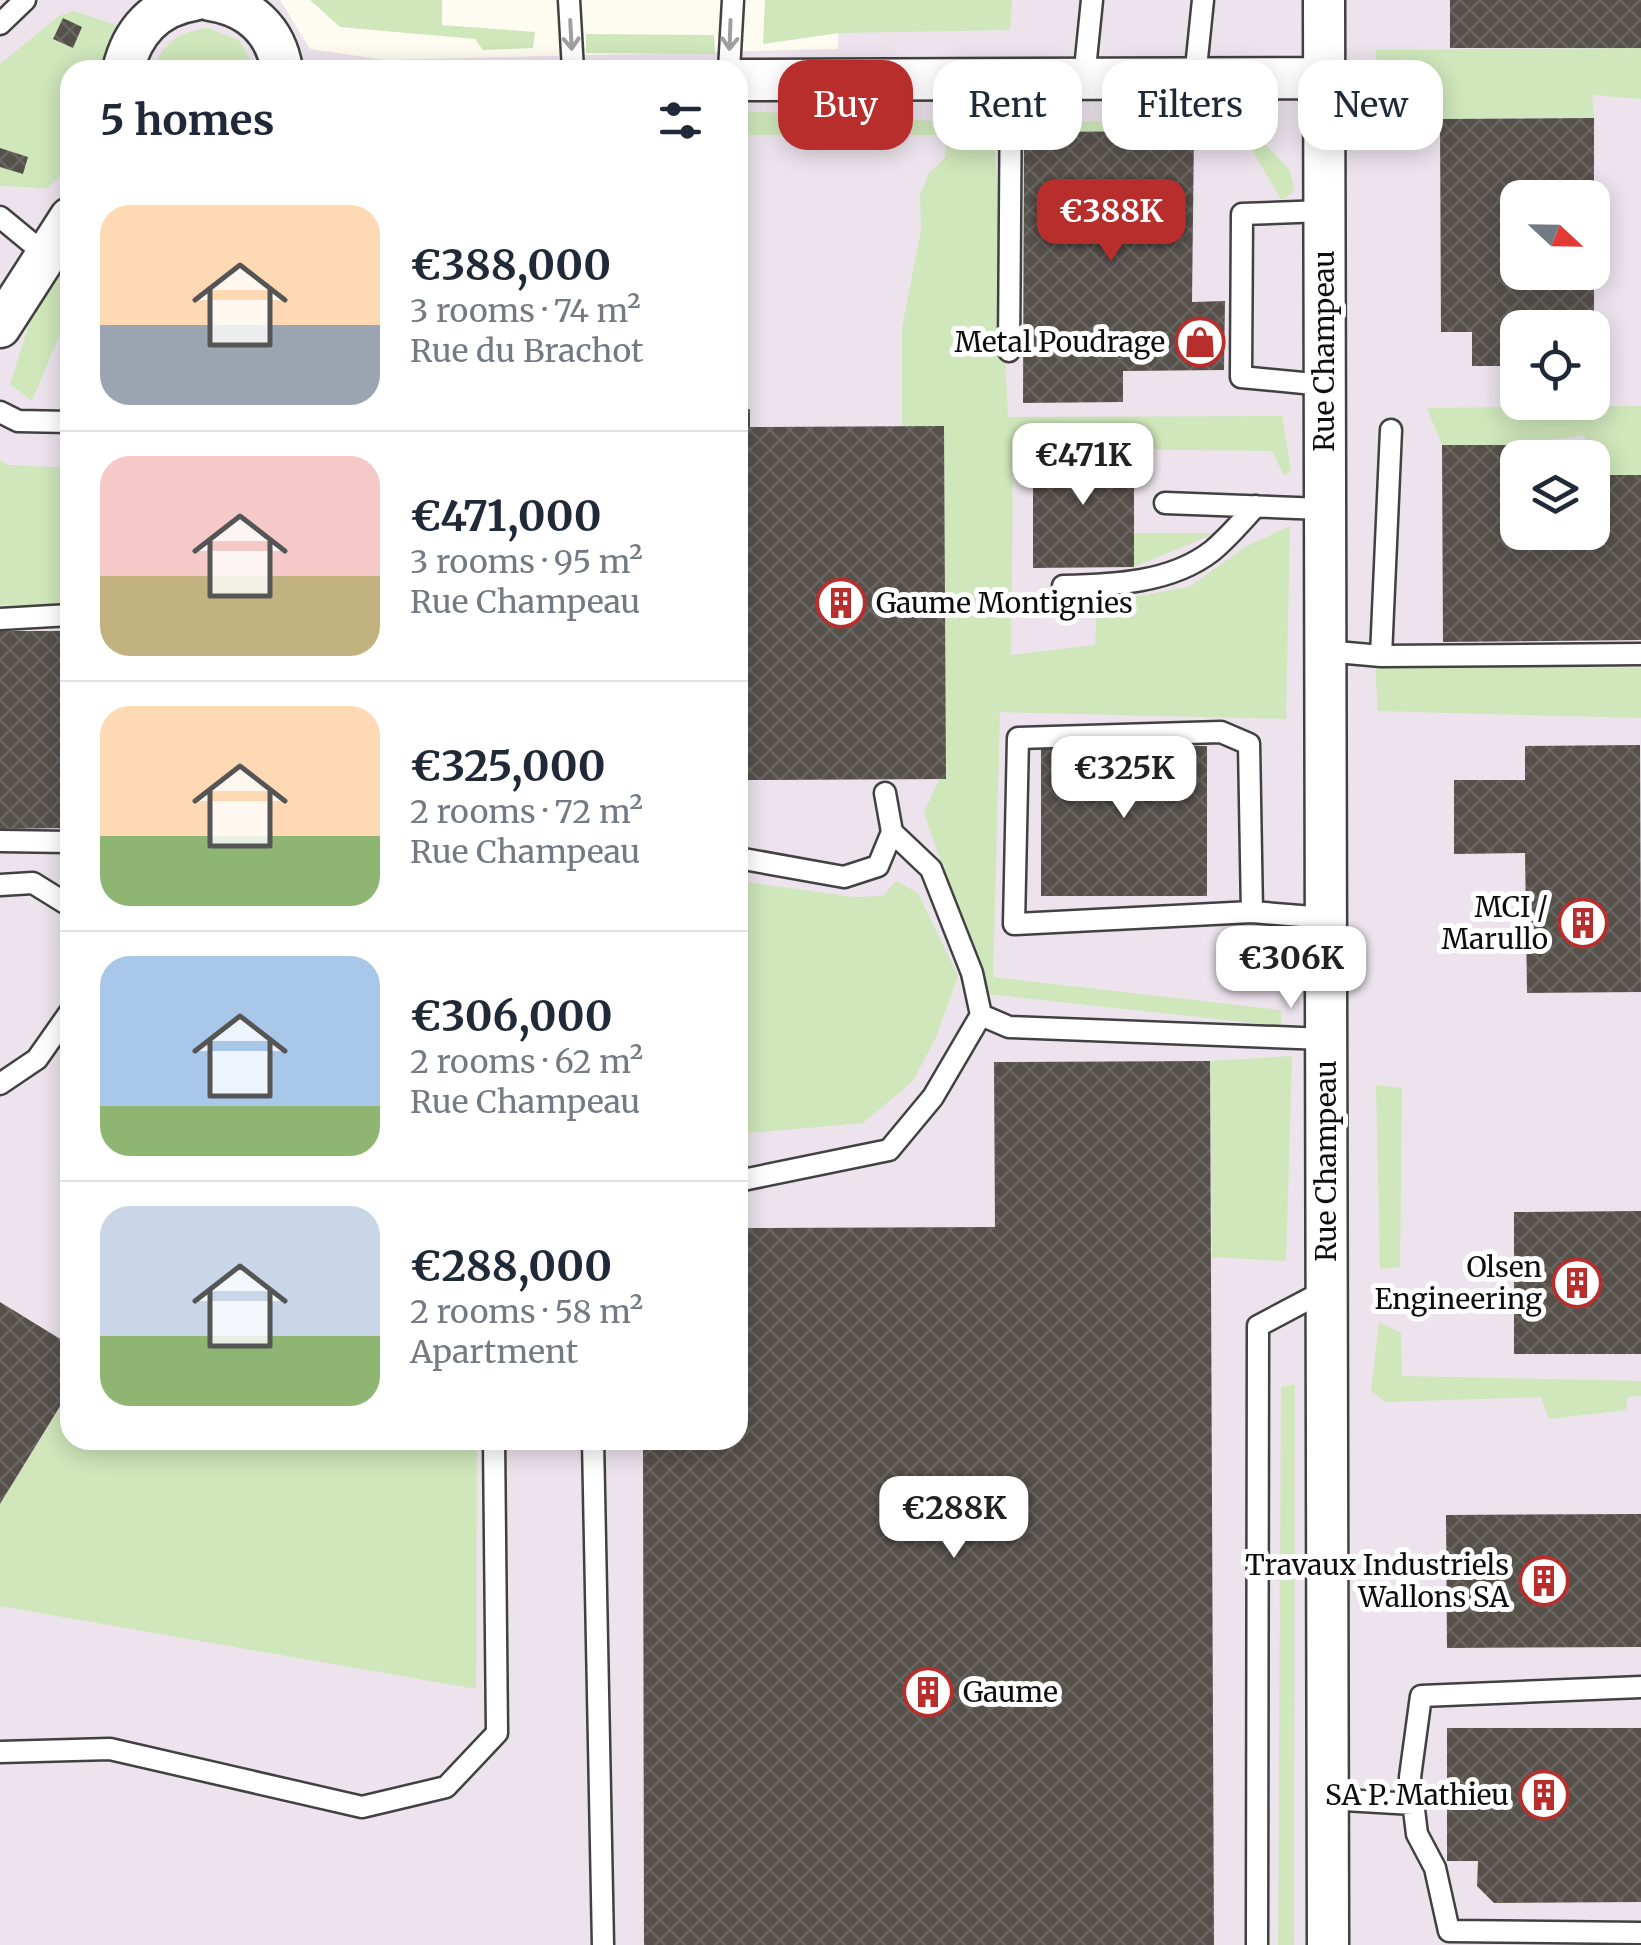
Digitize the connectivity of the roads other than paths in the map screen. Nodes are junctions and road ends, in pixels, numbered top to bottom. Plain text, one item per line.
1 (26, 0) edge
2 (194, 0) edge
3 (569, 0) edge
4 (732, 0) edge
5 (1092, 0) edge
6 (1203, 0) edge
7 (1324, 0) edge
8 (228, 1) edge
9 (0, 24) edge
10 (127, 60) edge
11 (280, 60) edge
12 (572, 60) edge
13 (729, 60) edge
14 (1197, 60) edge
15 (1323, 60) edge
16 (1084, 78) joint
17 (1102, 78) edge
18 (933, 79) edge
19 (748, 80) edge
20 (1010, 150) edge
21 (1324, 150) edge
22 (1324, 211) junction
23 (0, 217) edge
24 (60, 233) edge
25 (46, 255) junction
26 (0, 327) edge
27 (1009, 351) dead end
28 (1324, 385) junction
29 (0, 412) edge
30 (60, 422) edge
31 (1391, 430) dead end
32 (1165, 504) dead end
33 (1256, 506) junction
34 (1323, 509) junction
35 (1063, 586) dead end
36 (60, 616) edge
37 (0, 619) edge
38 (1325, 651) junction
39 (1641, 654) edge
40 (1381, 656) junction
41 (885, 794) dead end
42 (892, 832) junction
43 (0, 841) edge
44 (60, 842) edge
45 (748, 860) edge
46 (0, 886) edge
47 (60, 900) edge
48 (1252, 912) junction
49 (1326, 918) junction
50 (980, 1015) junction
51 (60, 1026) edge
52 (1326, 1040) junction
53 (0, 1084) edge
54 (748, 1178) edge
55 (1326, 1290) junction
56 (494, 1450) edge
57 (593, 1450) edge
58 (1641, 1687) edge
59 (0, 1752) edge
60 (1327, 1799) junction
61 (1413, 1804) junction
62 (1641, 1933) edge
63 (604, 1945) edge
64 (1258, 1945) edge
65 (1328, 1945) edge

1 - 9 lane
2 - 10 street
3 -> 12 lane
4 -> 13 lane
5 - 16 lane
6 - 14 lane
7 - 15 street, Rue Champeau
8 - 11 street
16 - 17 street
18 - 19 street
20 - 27 lane
21 - 22 street, Rue Champeau
22 - 28 street, Rue Champeau
22 - 28 lane
23 - 25 lane
24 - 25 street
25 - 26 street
28 - 34 street, Rue Champeau
29 - 30 lane
31 - 40 lane
32 - 33 lane
33 - 34 lane
33 - 35 lane
34 - 38 street, Rue Champeau
36 - 37 lane
38 - 40 lane
38 - 49 street, Rue Champeau
39 - 40 lane
41 - 42 lane
42 - 45 lane
42 - 50 lane
43 - 44 lane
46 - 47 lane
48 - 48 lane
48 - 49 lane
49 - 52 street, Rue Champeau
50 - 52 lane
50 - 54 lane
51 - 53 lane
52 - 55 street, Rue Champeau
55 - 60 street, Rue Champeau
55 - 64 lane
56 - 59 lane
57 - 63 lane
58 - 61 lane
60 - 61 lane
60 - 65 street, Rue Champeau
61 - 62 lane

